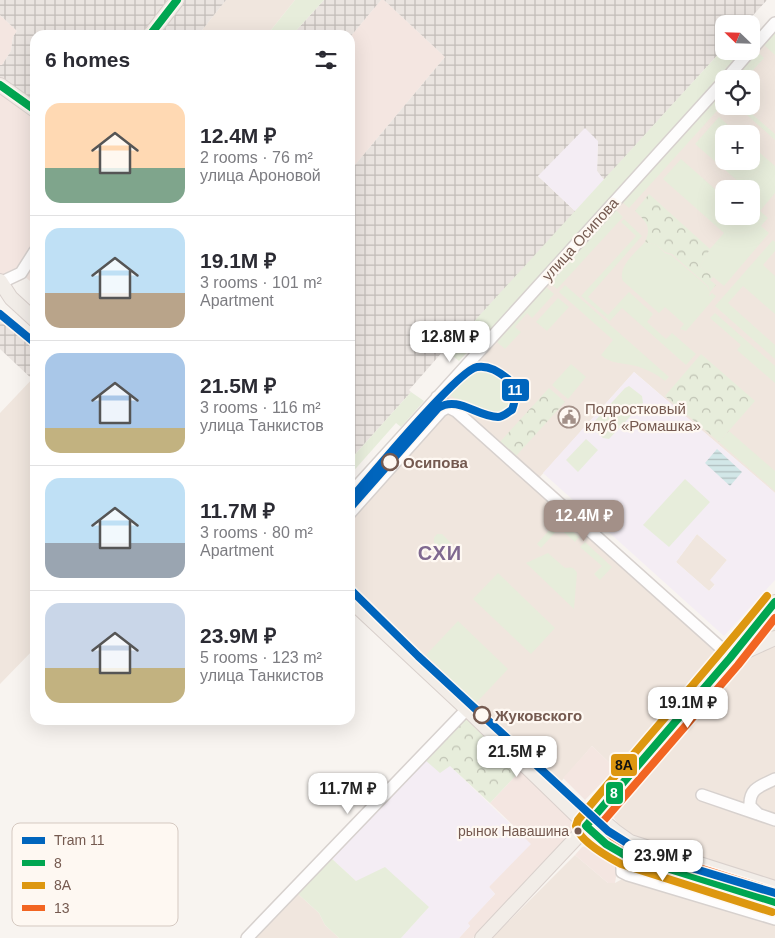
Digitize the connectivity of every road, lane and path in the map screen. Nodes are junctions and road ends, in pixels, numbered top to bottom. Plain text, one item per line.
1 (177, 0) edge
2 (775, 23) edge
3 (154, 30) edge
4 (760, 40) edge
5 (743, 60) edge
6 (734, 70) edge
7 (0, 85) edge
8 (715, 91) edge
9 (30, 106) edge
10 (30, 259) edge
11 (1, 281) edge
12 (30, 316) edge
13 (437, 397) junction
14 (448, 407) junction
15 (355, 488) edge
16 (355, 507) edge
17 (775, 602) edge
18 (355, 605) edge
19 (761, 618) junction
20 (775, 637) edge
21 (730, 658) junction
22 (467, 709) junction
23 (775, 779) edge
24 (702, 795) dead end
25 (595, 814) junction
26 (759, 815) junction
27 (775, 820) edge
28 (586, 826) junction
29 (628, 848) junction
30 (775, 888) edge
31 (775, 902) edge
32 (775, 919) edge
33 (247, 938) edge
34 (482, 938) edge

1 - 3 main road
2 - 4 street, улица Осипова
5 - 6 street, улица Осипова
7 - 9 main road
8 - 13 street, улица Осипова
10 - 11 street
11 - 12 main road
13 - 14 street
13 - 15 street, улица Осипова
14 - 16 street
14 - 21 street
17 - 19 main road
18 - 22 main road
19 - 20 main road
19 - 21 main road
20 - 21 main road
21 - 25 main road
22 - 28 main road
22 - 33 street
23 - 26 street
24 - 26 street
25 - 28 main road
25 - 29 main road
26 - 27 street
28 - 29 main road
28 - 34 main road
29 - 30 main road
29 - 31 main road
29 - 32 street

